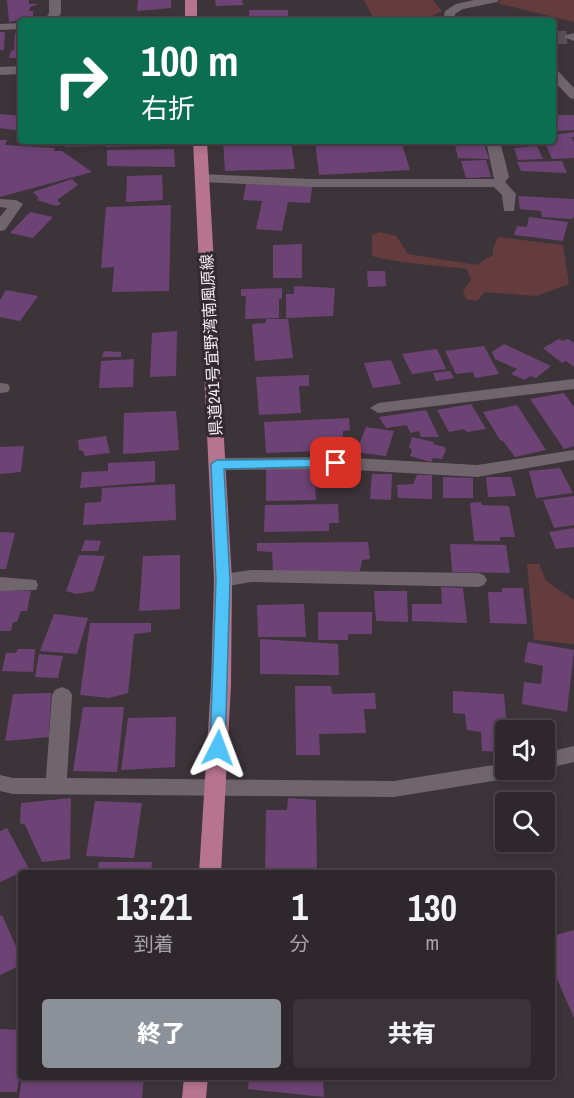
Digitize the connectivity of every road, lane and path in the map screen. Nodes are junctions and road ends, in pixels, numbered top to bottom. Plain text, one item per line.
1 (55, 0) edge
2 (191, 0) edge
3 (448, 0) edge
4 (493, 0) edge
5 (460, 6) junction
6 (472, 9) dead end
7 (52, 18) edge
8 (192, 18) edge
9 (449, 18) edge
10 (18, 26) edge
11 (0, 27) edge
12 (18, 70) edge
13 (0, 71) edge
14 (556, 76) edge
15 (574, 95) edge
16 (200, 144) edge
17 (493, 144) edge
18 (202, 178) junction
19 (498, 183) junction
20 (0, 203) edge
21 (509, 208) dead end
22 (0, 227) edge
23 (574, 384) edge
24 (378, 408) dead end
25 (574, 455) edge
26 (217, 464) junction
27 (223, 580) junction
28 (477, 580) dead end
29 (0, 584) edge
30 (28, 585) dead end
31 (62, 695) dead end
32 (574, 754) edge
33 (555, 758) edge
34 (495, 773) edge
35 (56, 786) junction
36 (216, 786) junction
37 (4, 787) edge
38 (210, 870) edge
39 (196, 1080) edge
40 (194, 1098) edge

1 - 7 street
2 - 8 main road
3 - 5 street
4 - 5 street
5 - 6 street
5 - 9 street
10 - 11 street
12 - 13 street
14 - 15 street
16 - 18 main road, 県道241号宜野湾南風原線
17 - 19 street
18 - 19 street
18 - 26 main road, 県道241号宜野湾南風原線
19 - 21 street
20 - 22 street
23 - 24 street
25 - 26 street
26 - 27 main road, 県道241号宜野湾南風原線
27 - 28 street
27 - 36 main road, 県道241号宜野湾南風原線
29 - 30 street
31 - 35 street
32 - 33 street
34 - 36 street
35 - 36 street
35 - 37 street
36 - 38 main road, 県道241号宜野湾南風原線
39 - 40 main road

